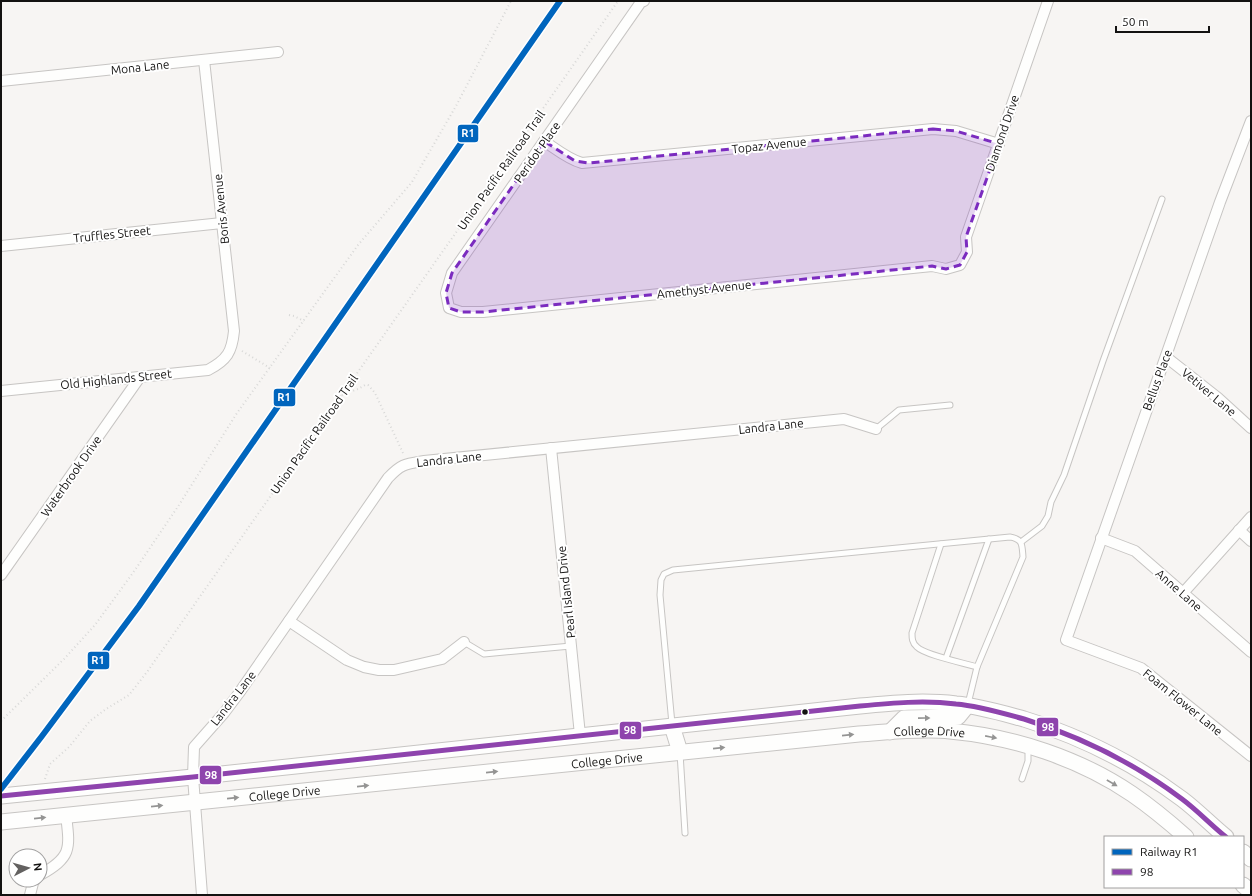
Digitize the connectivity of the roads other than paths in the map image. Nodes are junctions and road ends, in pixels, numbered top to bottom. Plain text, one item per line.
1 (1048, 1) edge
2 (642, 2) edge
3 (278, 52) dead end
4 (204, 60) junction
5 (1, 81) edge
6 (1251, 121) edge
7 (544, 141) junction
8 (999, 144) junction
9 (1162, 199) dead end
10 (222, 223) junction
11 (1, 246) edge
12 (960, 265) joint
13 (449, 308) joint
14 (227, 356) joint
15 (1166, 356) junction
16 (140, 376) junction
17 (1, 391) edge
18 (950, 405) dead end
19 (876, 428) joint
20 (1251, 428) edge
21 (551, 448) junction
22 (1251, 516) edge
23 (1239, 530) junction
24 (1101, 538) junction
25 (989, 539) junction
26 (1251, 541) edge
27 (1021, 542) junction
28 (941, 544) junction
29 (1, 575) edge
30 (1183, 593) junction
31 (289, 621) junction
32 (1066, 640) joint
33 (464, 642) joint
34 (571, 646) junction
35 (1251, 652) edge
36 (946, 658) junction
37 (977, 667) junction
38 (967, 706) junction
39 (1035, 722) junction
40 (672, 726) junction
41 (890, 732) junction
42 (580, 735) junction
43 (1028, 746) junction
44 (680, 752) junction
45 (1251, 756) edge
46 (193, 777) junction
47 (1022, 779) dead end
48 (1, 796) edge
49 (194, 802) junction
50 (66, 815) junction
51 (1, 822) edge
52 (685, 833) dead end
53 (1185, 836) edge
54 (1225, 836) edge
55 (48, 870) edge
56 (202, 895) edge

1 - 8 street, Diamond Drive
2 - 7 street, Peridot Place
3 - 4 street, Mona Lane
4 - 5 street, Mona Lane
4 - 10 street, Boris Avenue
6 - 15 street, Bellus Place
7 - 8 street, Topaz Avenue
7 - 13 street, Peridot Place
8 - 12 street, Diamond Drive
9 - 27 lane
10 - 11 street, Truffles Street
10 - 14 street, Boris Avenue
12 - 13 street, Amethyst Avenue
14 - 16 street, Old Highlands Street
15 - 20 street, Vetiver Lane
15 - 24 street, Bellus Place
16 - 17 street, Old Highlands Street
16 - 29 street, Waterbrook Drive
18 - 19 lane
19 - 21 street, Landra Lane
21 - 31 street, Landra Lane
21 - 34 street, Pearl Island Drive
22 - 23 street
23 - 26 street
23 - 30 street
24 - 30 street, Anne Lane
24 - 32 street, Bellus Place
25 - 27 lane
25 - 28 lane
25 - 36 lane
27 - 37 lane
28 - 36 lane
28 - 40 lane
30 - 35 street, Anne Lane
31 - 33 street
31 - 46 street, Landra Lane
32 - 45 street, Foam Flower Lane
33 - 34 lane
34 - 42 street, Pearl Island Drive
36 - 37 lane
37 - 38 lane
38 - 39 main road
38 - 40 main road
41 -> 38 main road
39 - 43 main road
39 - 54 main road
40 - 42 main road
40 - 44 main road
41 -> 43 main road, College Drive
44 -> 41 main road, College Drive
42 - 46 main road
43 - 47 lane
43 -> 53 main road, College Drive
49 -> 44 main road, College Drive
44 - 52 lane
46 - 48 main road
46 - 49 street, Landra Lane
50 -> 49 main road, College Drive
49 - 56 street, Landra Lane
51 -> 50 main road, College Drive
50 - 55 street

